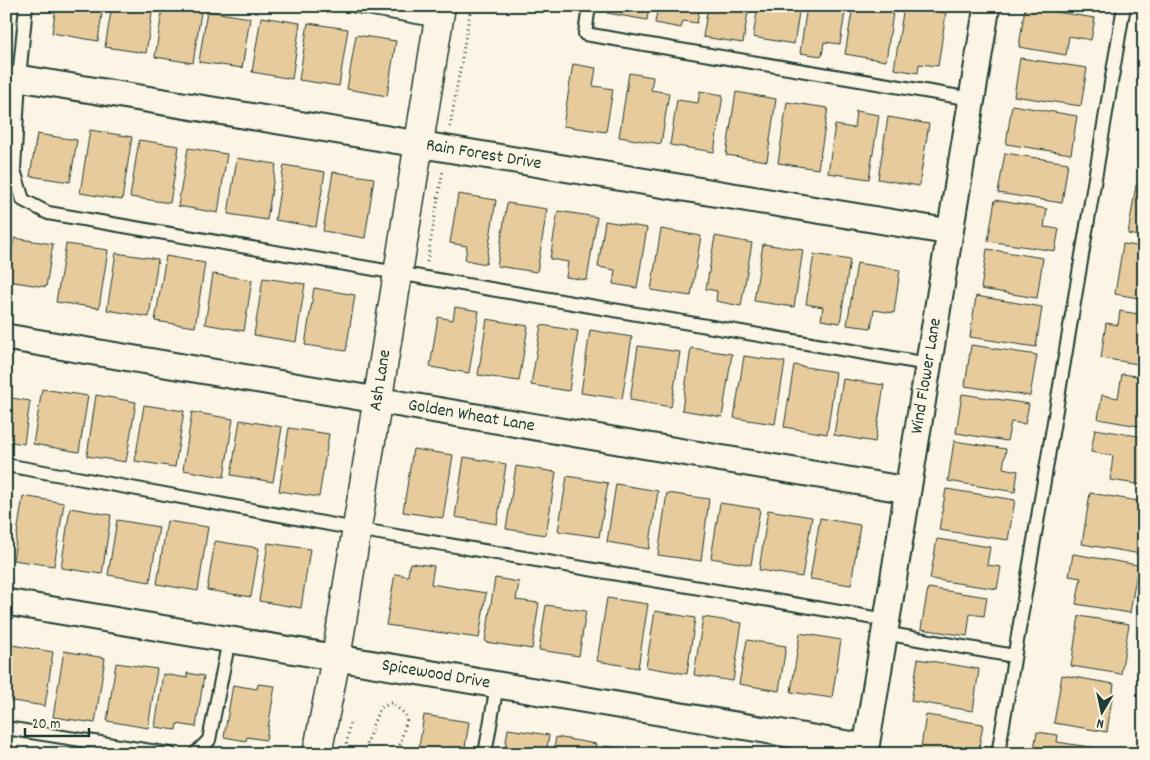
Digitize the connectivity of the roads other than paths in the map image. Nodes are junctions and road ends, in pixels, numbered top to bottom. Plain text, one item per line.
1 (26, 6) edge
2 (356, 6) edge
3 (589, 6) edge
4 (987, 6) edge
5 (1124, 6) edge
6 (440, 14) edge
7 (19, 78) junction
8 (972, 99) junction
9 (419, 144) junction
10 (950, 232) junction
11 (398, 272) junction
12 (6, 337) edge
13 (928, 364) junction
14 (377, 400) junction
15 (6, 466) edge
16 (907, 490) junction
17 (356, 529) junction
18 (6, 602) edge
19 (885, 627) junction
20 (229, 640) junction
21 (1014, 656) junction
22 (336, 658) junction
23 (497, 685) junction
24 (6, 728) edge
25 (866, 747) joint
26 (170, 754) edge
27 (196, 754) edge
28 (317, 754) edge
29 (485, 754) edge
30 (998, 754) edge

1 - 7 lane
2 - 6 lane
3 - 8 lane
4 - 8 street, Wind Flower Lane
5 - 21 lane
6 - 9 street, Ash Lane
7 - 9 street, Rain Forest Drive
7 - 11 lane
8 - 10 street, Wind Flower Lane
9 - 10 street, Rain Forest Drive
9 - 11 street, Ash Lane
10 - 13 street, Wind Flower Lane
11 - 13 lane
11 - 14 street, Ash Lane
12 - 14 street, Golden Wheat Lane
13 - 16 street, Wind Flower Lane
14 - 16 street, Golden Wheat Lane
14 - 17 street, Ash Lane
15 - 17 lane
16 - 19 street, Wind Flower Lane
17 - 19 lane
17 - 22 street, Ash Lane
18 - 20 street, Spicewood Drive
19 - 21 lane
19 - 25 street, Wind Flower Lane
20 - 22 street, Spicewood Drive
20 - 27 lane
21 - 30 lane
22 - 23 street, Spicewood Drive
22 - 28 street, Ash Lane
23 - 25 street, Spicewood Drive
23 - 29 lane
24 - 26 lane

